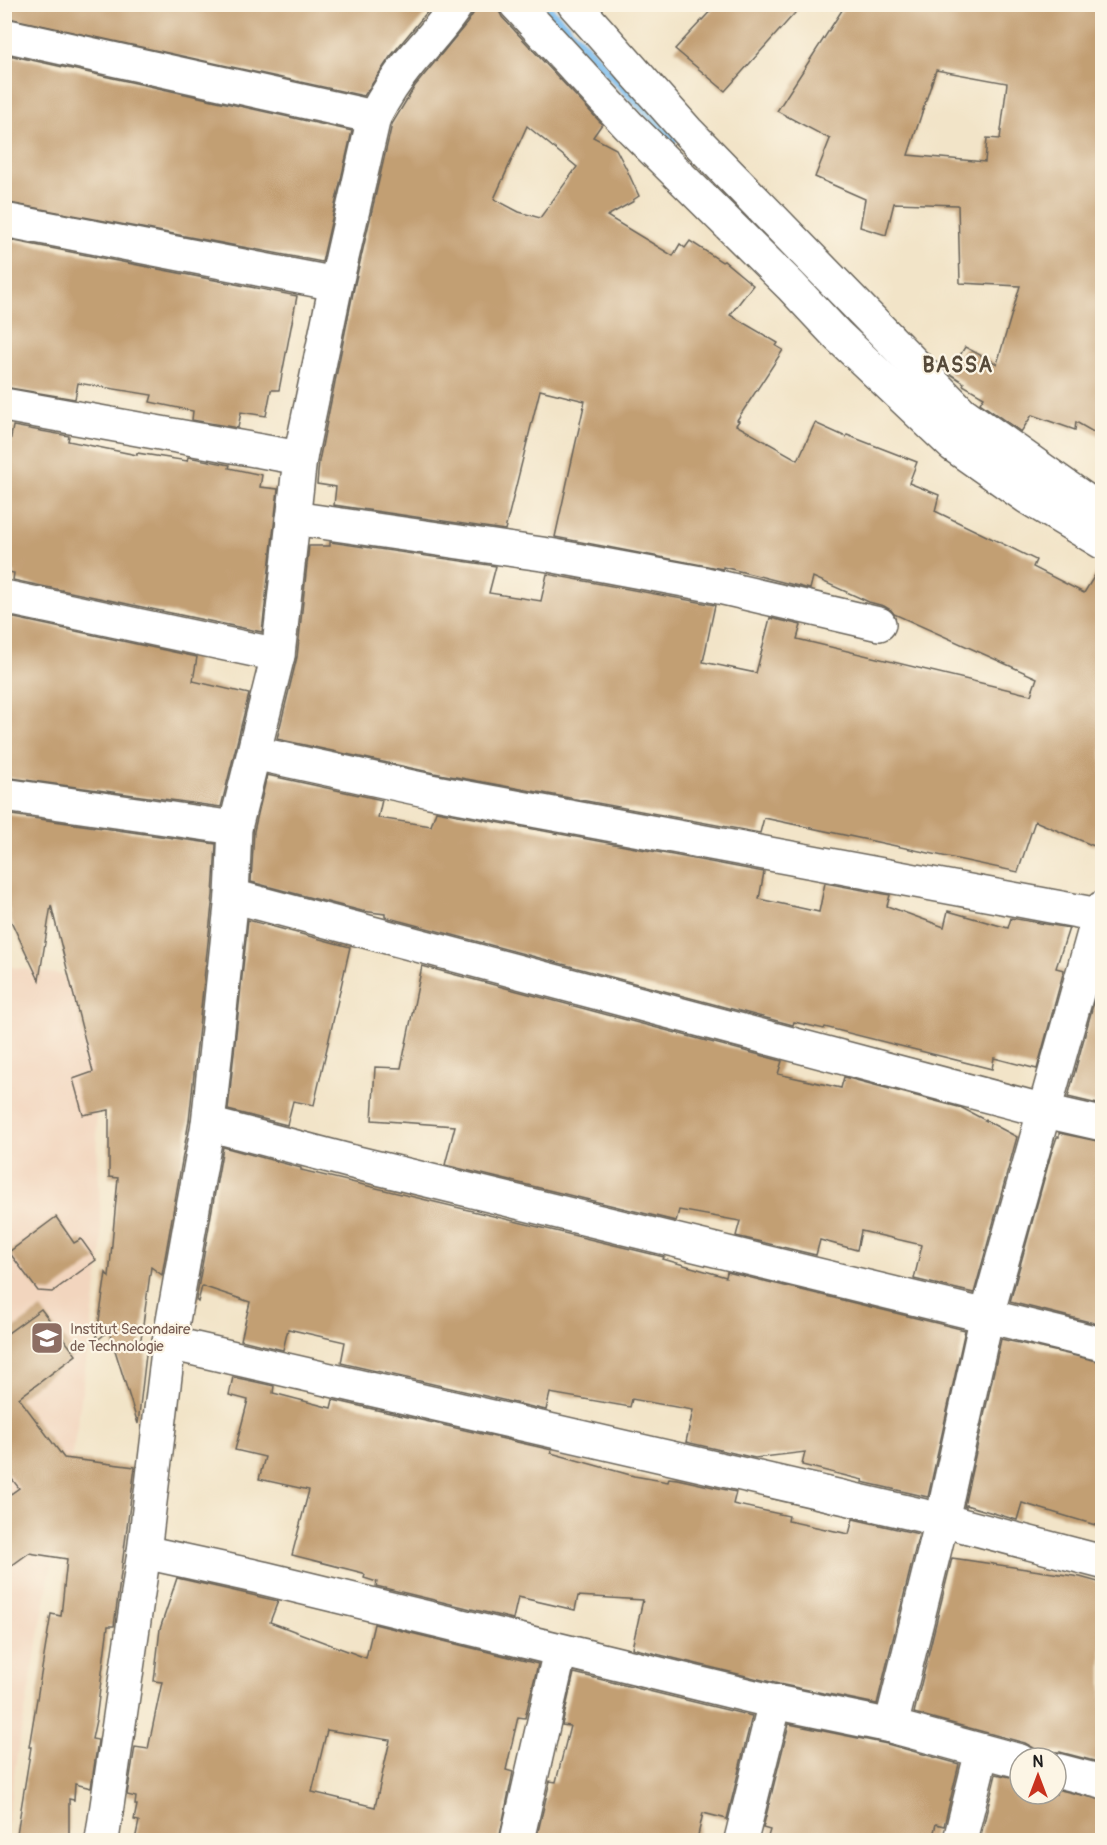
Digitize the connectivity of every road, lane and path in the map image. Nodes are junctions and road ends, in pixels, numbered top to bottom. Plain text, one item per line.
1 (456, 4) edge
2 (516, 4) edge
3 (574, 4) edge
4 (4, 35) edge
5 (374, 117) junction
6 (4, 220) edge
7 (336, 284) junction
8 (4, 405) edge
9 (300, 458) junction
10 (1102, 512) edge
11 (293, 518) junction
12 (1102, 542) edge
13 (4, 597) edge
14 (879, 624) dead end
15 (278, 655) junction
16 (254, 753) junction
17 (4, 795) edge
18 (234, 828) junction
19 (232, 896) junction
20 (1100, 912) edge
21 (1045, 1111) junction
22 (208, 1124) junction
23 (1102, 1124) edge
24 (987, 1316) junction
25 (169, 1342) junction
26 (1102, 1344) edge
27 (942, 1520) junction
28 (144, 1552) junction
29 (1102, 1562) edge
30 (560, 1651) junction
31 (775, 1702) junction
32 (891, 1726) junction
33 (982, 1751) junction
34 (1008, 1758) edge
35 (1068, 1773) edge
36 (1102, 1782) edge
37 (102, 1840) edge
38 (517, 1840) edge
39 (741, 1840) edge
40 (960, 1840) edge

1 - 5 street
2 - 12 street
3 - 10 street
4 - 5 street
5 - 7 street
6 - 7 street
7 - 9 street
8 - 9 street
9 - 11 street
11 - 14 street
11 - 15 street
13 - 15 street
15 - 16 street
16 - 18 street
16 - 20 street
17 - 18 street
18 - 19 street
19 - 21 street
19 - 22 street
20 - 21 street
21 - 23 street
21 - 24 street
22 - 24 street
22 - 25 street
24 - 26 street
24 - 27 street
25 - 27 street
25 - 28 street
27 - 29 street
27 - 32 street
28 - 30 street
28 - 37 street
30 - 31 street
30 - 38 street
31 - 32 street
31 - 39 street
32 - 33 street
33 - 34 street
33 - 40 street
35 - 36 street

